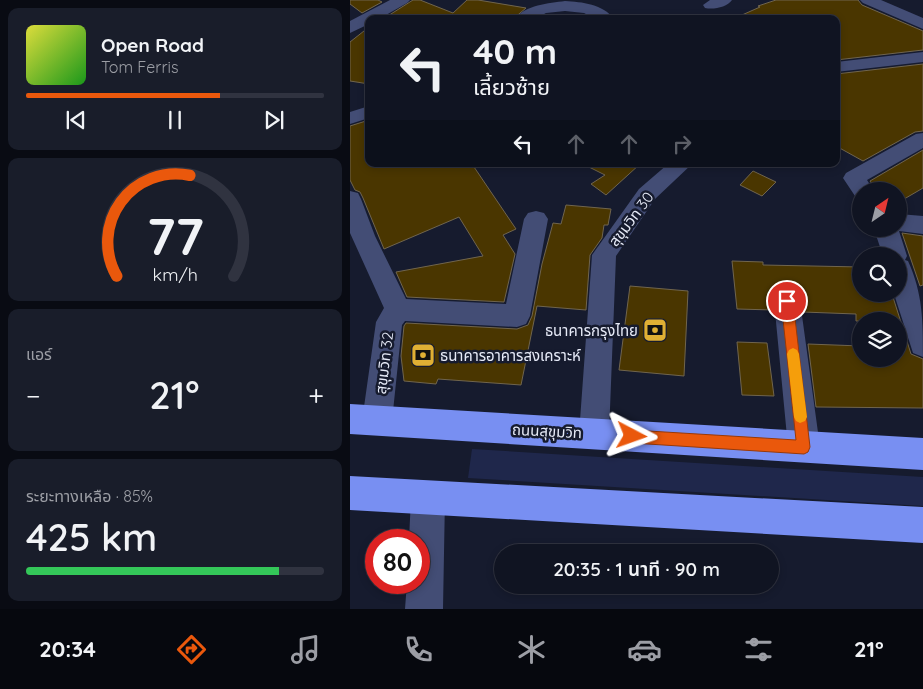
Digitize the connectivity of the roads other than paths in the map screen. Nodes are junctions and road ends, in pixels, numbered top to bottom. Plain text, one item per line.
1 (402, 0) edge
2 (868, 0) edge
3 (547, 4) edge
4 (374, 15) edge
5 (529, 15) edge
6 (601, 15) edge
7 (365, 20) edge
8 (923, 24) edge
9 (350, 28) edge
10 (923, 57) edge
11 (840, 67) edge
12 (365, 113) edge
13 (350, 118) edge
14 (923, 139) edge
15 (678, 167) edge
16 (857, 182) edge
17 (350, 199) edge
18 (536, 219) dead end
19 (908, 224) edge
20 (923, 225) edge
21 (907, 294) edge
22 (787, 301) dead end
23 (398, 310) junction
24 (923, 345) edge
25 (364, 420) edge
26 (594, 434) junction
27 (804, 447) junction
28 (923, 454) edge
29 (350, 493) edge
30 (428, 498) junction
31 (923, 525) edge
32 (424, 609) edge

1 - 4 street
2 - 8 street
3 - 5 street
3 - 6 street
7 - 9 street
10 - 11 street
12 - 13 street
14 - 16 street
15 - 26 street, สุขุมวิท 30
17 - 23 street
18 - 23 street
19 - 20 street
21 - 24 street
22 - 27 street
23 - 25 street, สุขุมวิท 32
25 - 26 highway, ถนนสุขุมวิท
26 - 27 highway, ถนนสุขุมวิท
27 - 28 highway, ถนนสุขุมวิท
29 - 30 highway
30 - 31 highway
30 - 32 street

